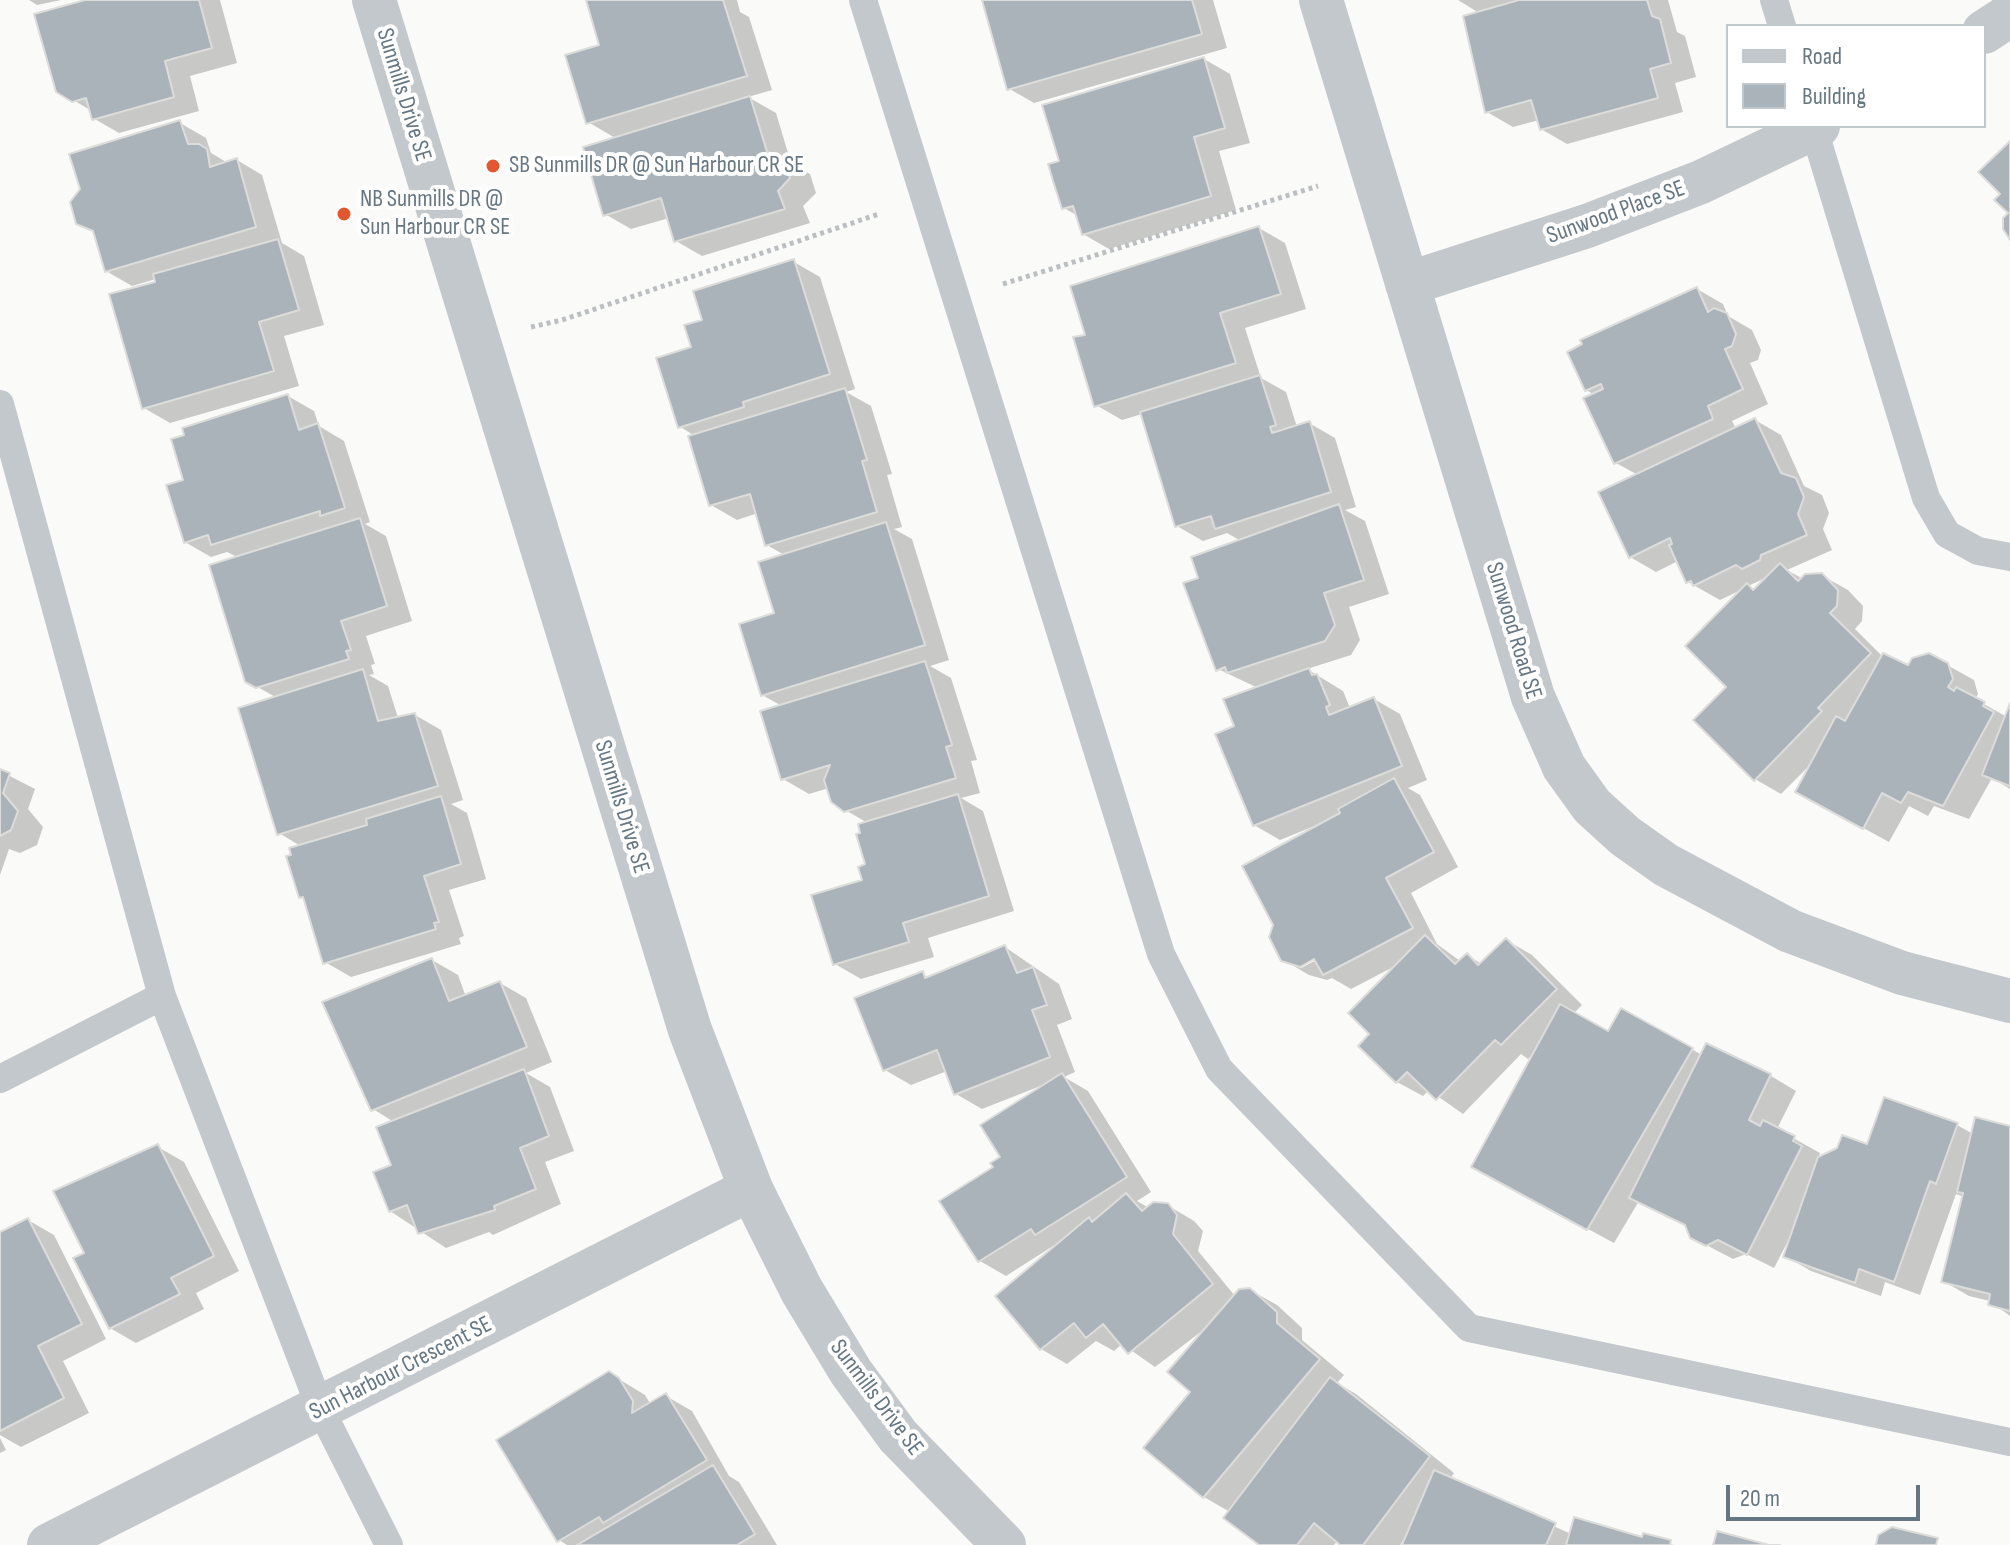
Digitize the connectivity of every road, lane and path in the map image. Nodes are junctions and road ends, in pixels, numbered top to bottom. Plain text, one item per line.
1 (374, 0) edge
2 (863, 0) edge
3 (1321, 0) edge
4 (1774, 0) edge
5 (2010, 15) edge
6 (1781, 24) edge
7 (1986, 31) edge
8 (1813, 128) edge
9 (1815, 128) edge
10 (1372, 168) junction
11 (926, 201) junction
12 (1407, 284) junction
13 (956, 297) junction
14 (476, 341) junction
15 (0, 404) edge
16 (2010, 557) edge
17 (162, 996) junction
18 (2010, 1001) edge
19 (0, 1079) edge
20 (751, 1189) junction
21 (321, 1410) junction
22 (2010, 1442) edge
23 (49, 1545) edge
24 (389, 1545) edge
25 (1004, 1545) edge

1 - 14 street, Sunmills Drive SE
2 - 11 lane
3 - 10 street, Sunwood Road SE
4 - 6 lane
5 - 7 street
8 - 12 street, Sunwood Place SE
9 - 16 lane
10 - 12 street, Sunwood Road SE
10 - 13 path
11 - 13 lane
11 - 14 path
12 - 18 street, Sunwood Road SE
13 - 22 lane
14 - 20 street, Sunmills Drive SE
15 - 17 lane
17 - 19 lane
17 - 21 lane
20 - 21 street, Sun Harbour Crescent SE
20 - 25 street, Sunmills Drive SE
21 - 23 street, Sun Harbour Crescent SE
21 - 24 lane

